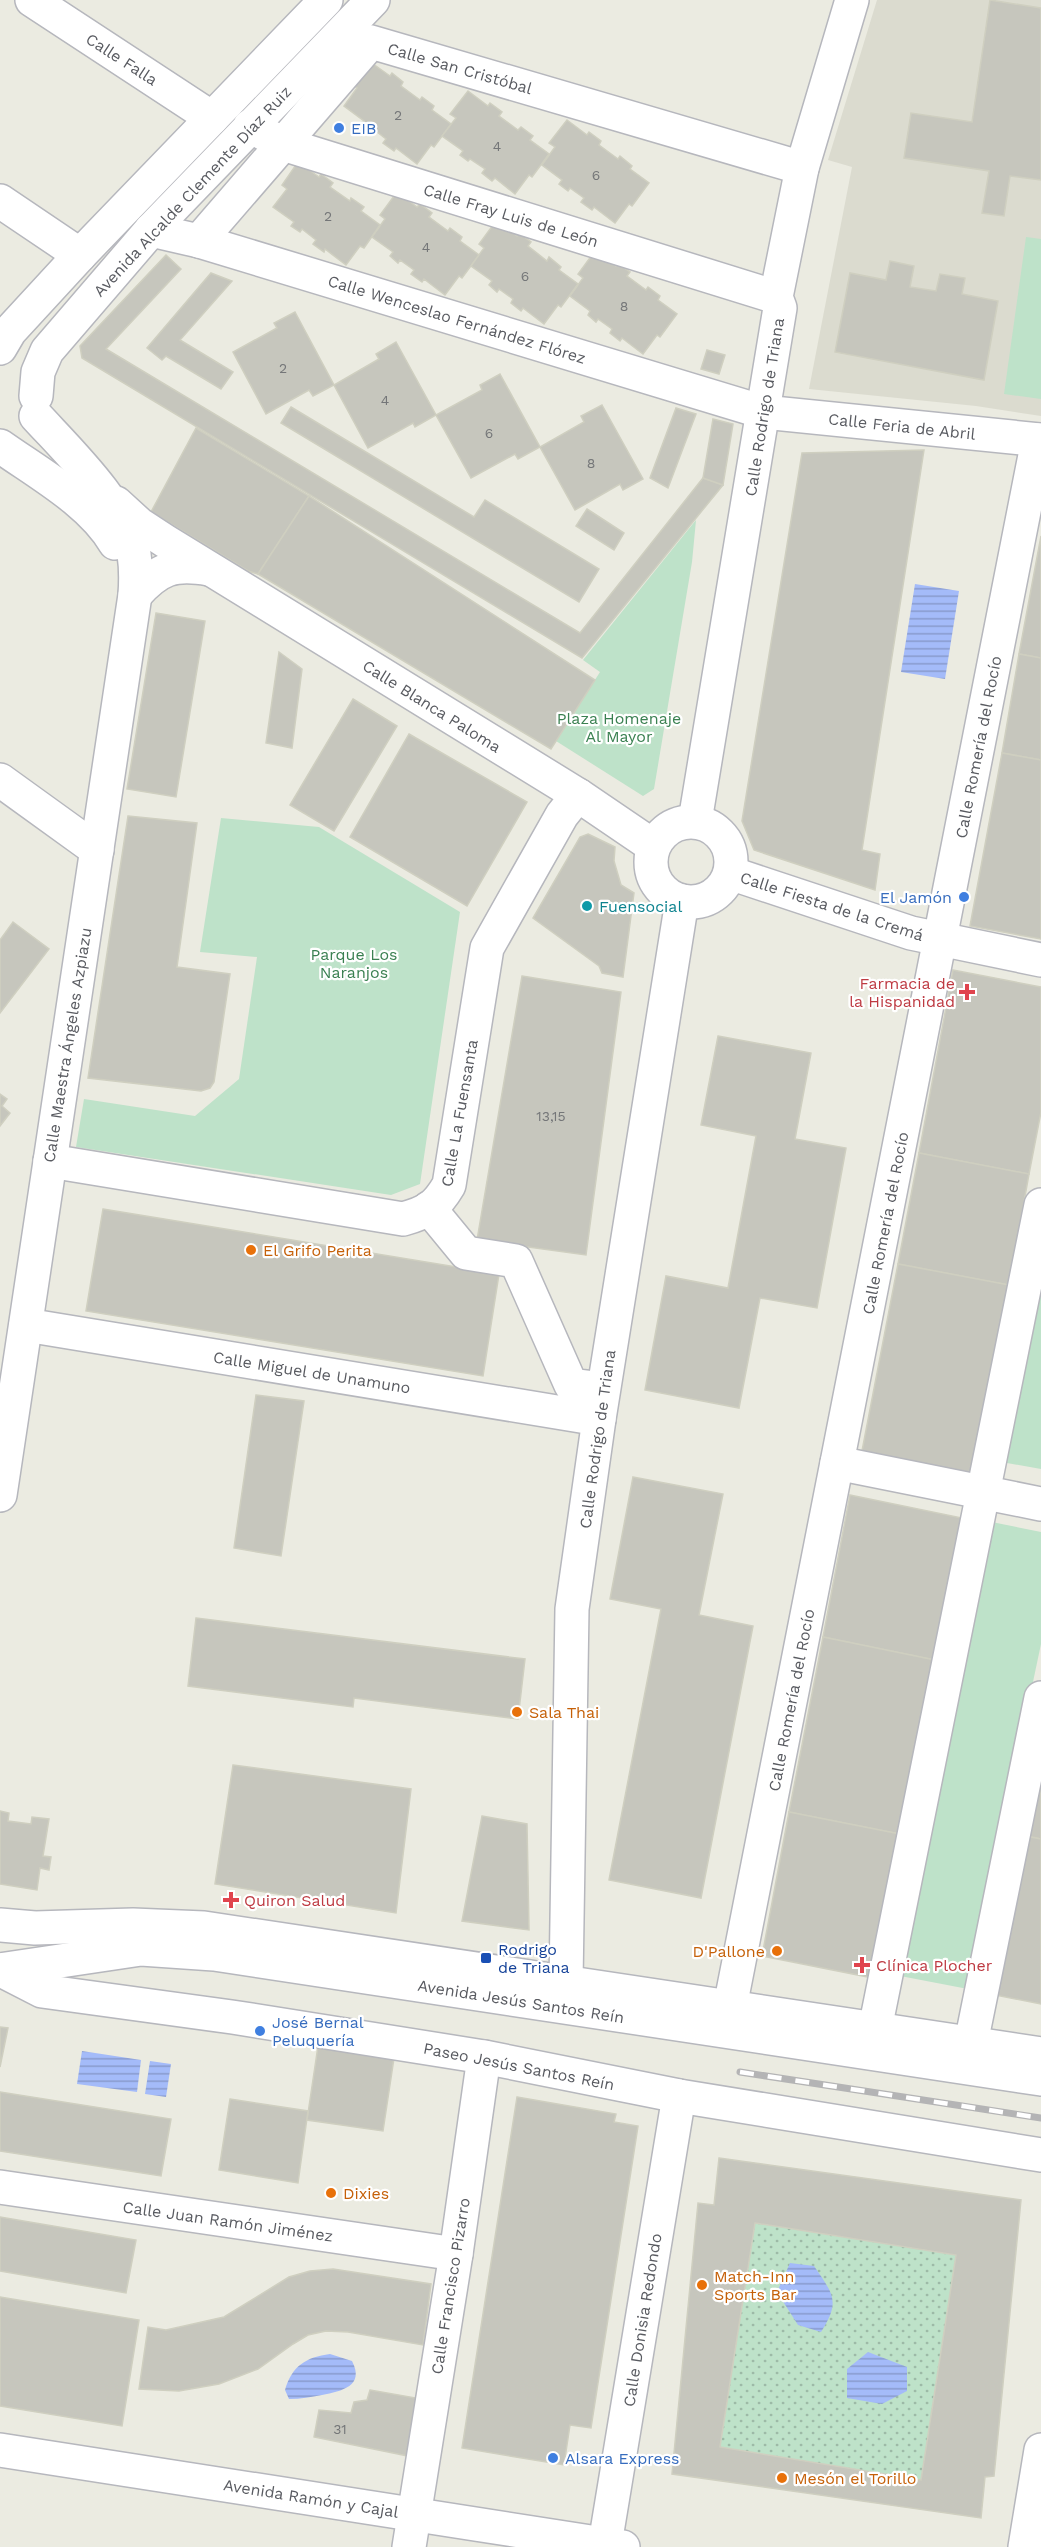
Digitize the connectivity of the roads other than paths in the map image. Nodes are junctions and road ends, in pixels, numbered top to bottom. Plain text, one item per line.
1 (32, 0) edge
2 (326, 0) edge
3 (373, 0) edge
4 (852, 0) edge
5 (212, 118) junction
6 (250, 126) junction
7 (283, 144) junction
8 (802, 168) junction
9 (0, 201) edge
10 (151, 230) junction
11 (199, 241) junction
12 (80, 255) junction
13 (776, 297) junction
14 (0, 348) edge
15 (0, 368) edge
16 (36, 406) junction
17 (763, 412) junction
18 (1040, 440) edge
19 (0, 445) edge
20 (105, 494) junction
21 (209, 569) junction
22 (135, 595) junction
23 (0, 780) edge
24 (578, 795) junction
25 (695, 821) junction
26 (653, 846) junction
27 (97, 850) junction
28 (730, 873) junction
29 (682, 901) junction
30 (941, 940) junction
31 (1041, 960) edge
32 (50, 1161) junction
33 (1041, 1205) edge
34 (429, 1208) junction
35 (26, 1325) junction
36 (601, 1404) junction
37 (837, 1463) junction
38 (983, 1492) junction
39 (0, 1495) edge
40 (1041, 1504) edge
41 (1041, 1698) edge
42 (0, 1925) edge
43 (1, 1970) edge
44 (566, 1982) junction
45 (730, 2007) junction
46 (874, 2029) junction
47 (970, 2043) junction
48 (1041, 2054) edge
49 (484, 2057) junction
50 (1041, 2079) edge
51 (679, 2096) junction
52 (1041, 2156) edge
53 (0, 2187) edge
54 (456, 2254) junction
55 (0, 2450) edge
56 (1041, 2450) edge
57 (414, 2514) junction
58 (614, 2546) edge
59 (409, 2547) edge
60 (1025, 2547) edge

1 - 5 street, Calle Falla
2 - 5 street, Avenida Alcalde Clemente Díaz Ruiz
3 - 6 street, Avenida Alcalde Clemente Díaz Ruiz
4 - 8 street, Calle Rodrigo de Triana
5 - 12 street, Avenida Alcalde Clemente Díaz Ruiz
6 - 7 street, Calle Fray Luis de León
6 - 10 street, Avenida Alcalde Clemente Díaz Ruiz
7 - 8 street, Calle San Cristóbal
7 - 11 street, Calle San Cristóbal
7 - 13 street, Calle Fray Luis de León
8 - 13 street, Calle Rodrigo de Triana
9 - 12 street
10 - 11 street, Calle Wenceslao Fernández Flórez
10 - 16 street, Avenida Alcalde Clemente Díaz Ruiz
11 - 17 street, Calle Wenceslao Fernández Flórez
12 - 14 street, Avenida Alcalde Clemente Díaz Ruiz
13 - 17 street, Calle Rodrigo de Triana
15 - 16 street, Calle Maestra Ángeles Azpiazu
16 - 19 street
16 - 20 street, Calle Maestra Ángeles Azpiazu
17 - 18 street, Calle Feria de Abril
17 - 25 street, Calle Rodrigo de Triana
18 - 30 street, Calle Romería del Rocío
19 - 22 street, Calle Maestra Ángeles Azpiazu
20 - 21 street, Calle Blanca Paloma
20 - 22 street, Calle Maestra Ángeles Azpiazu
21 - 22 street
21 - 24 street, Calle Blanca Paloma
22 - 27 street, Calle Maestra Ángeles Azpiazu
23 - 27 street
24 - 26 street, Calle Blanca Paloma
24 - 34 street, Calle La Fuensanta
25 - 26 street
25 - 28 street
26 - 29 street
27 - 32 street, Calle Maestra Ángeles Azpiazu
28 - 29 street
28 - 30 street, Calle Fiesta de la Cremá
29 - 36 street, Calle Rodrigo de Triana
30 - 31 street, Calle Fiesta de la Cremá
30 - 37 street, Calle Romería del Rocío
32 - 34 street, Calle La Fuensanta
32 - 35 street, Calle Maestra Ángeles Azpiazu
33 - 38 street
34 - 36 street
35 - 36 street, Calle Miguel de Unamuno
35 - 39 street, Calle Maestra Ángeles Azpiazu
36 - 44 street, Calle Rodrigo de Triana
37 - 38 street
37 - 45 street, Calle Romería del Rocío
38 - 40 street
38 - 46 street
41 - 47 street
42 - 44 street, Avenida Jesús Santos Reín
43 - 49 street, Paseo Jesús Santos Reín
43 - 50 street, Avenida Jesús Santos Reín
44 - 45 street, Avenida Jesús Santos Reín
45 - 46 street, Avenida Jesús Santos Reín
46 - 47 street, Avenida Jesús Santos Reín
47 - 48 street, Avenida Jesús Santos Reín
49 - 51 street, Paseo Jesús Santos Reín
49 - 54 street, Calle Francisco Pizarro
51 - 52 street, Paseo Jesús Santos Reín
51 - 58 street, Calle Donisia Redondo
53 - 54 street, Calle Juan Ramón Jiménez
54 - 57 street, Calle Francisco Pizarro
55 - 57 street, Avenida Ramón y Cajal
56 - 60 street
57 - 58 street, Avenida Ramón y Cajal
57 - 59 street, Calle Francisco Pizarro

